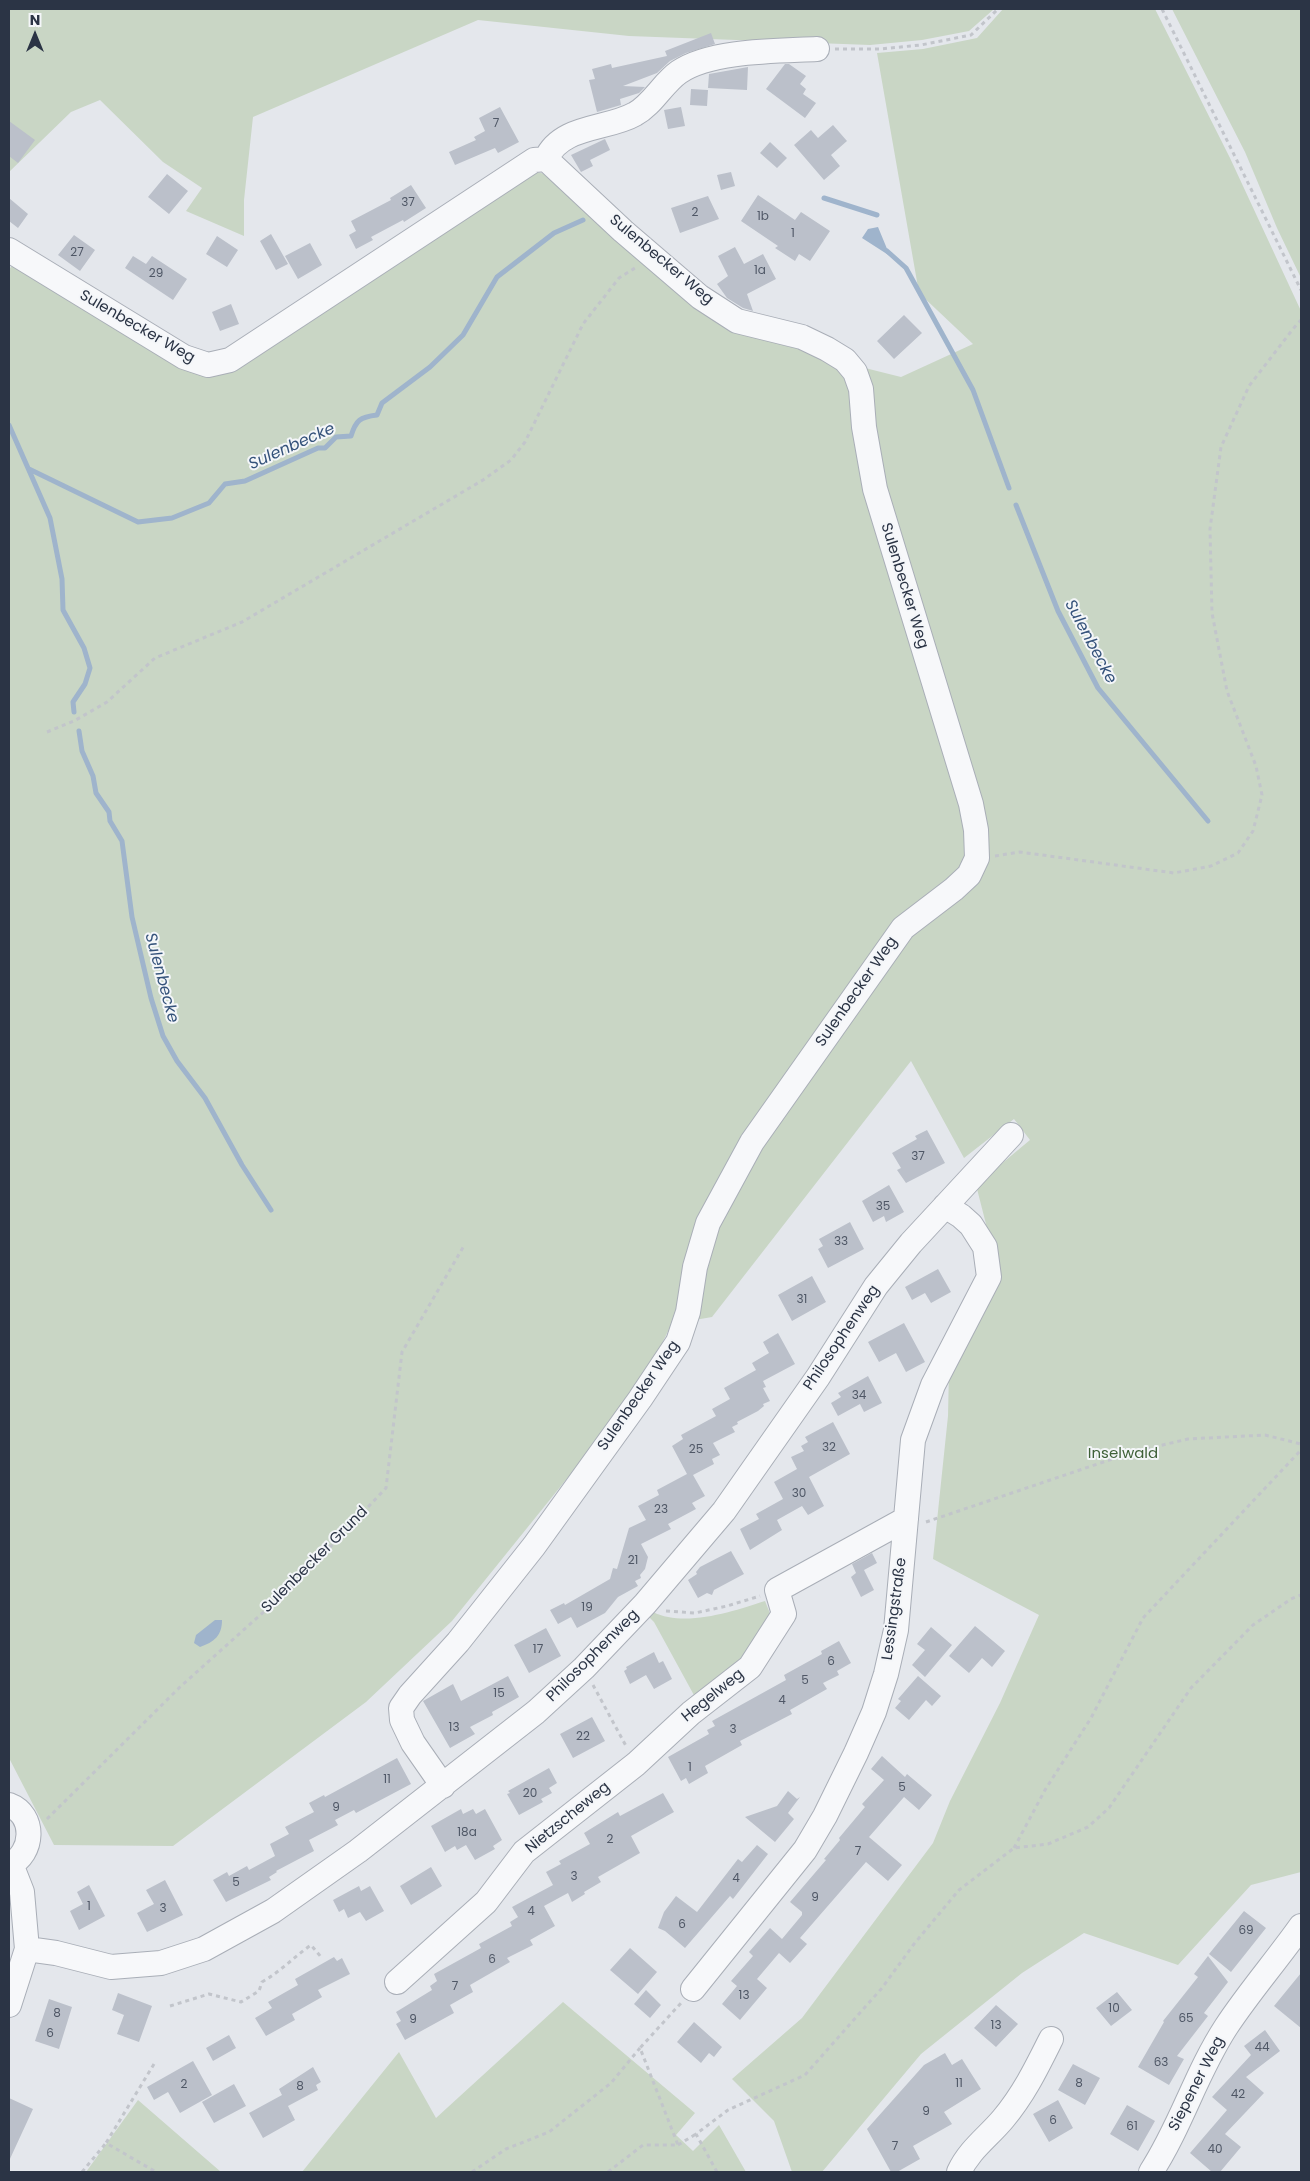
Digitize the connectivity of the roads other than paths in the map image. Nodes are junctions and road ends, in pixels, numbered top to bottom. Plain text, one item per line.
1 (817, 49) road end
2 (546, 159) junction
3 (9, 250) edge
4 (1011, 1135) dead end
5 (945, 1206) junction
6 (905, 1525) junction
7 (636, 1764) joint
8 (443, 1786) junction
9 (9, 1805) edge
10 (10, 1865) edge
11 (1301, 1926) edge
12 (27, 1949) junction
13 (397, 1982) dead end
14 (693, 1989) road end
15 (9, 2005) edge
16 (1052, 2039) dead end
17 (959, 2172) edge
18 (1151, 2172) edge

1 - 2 street
2 - 3 street, Sulenbecker Weg
2 - 8 street, Sulenbecker Weg
4 - 5 street, Philosophenweg
5 - 6 street, Lessingstraße
5 - 8 street, Philosophenweg
6 - 7 street, Hegelweg
6 - 14 street, Lessingstraße
7 - 13 street, Nietzscheweg
8 - 12 street, Philosophenweg
9 - 10 street
10 - 12 street
11 - 18 street, Siepener Weg
12 - 15 street
16 - 17 street

